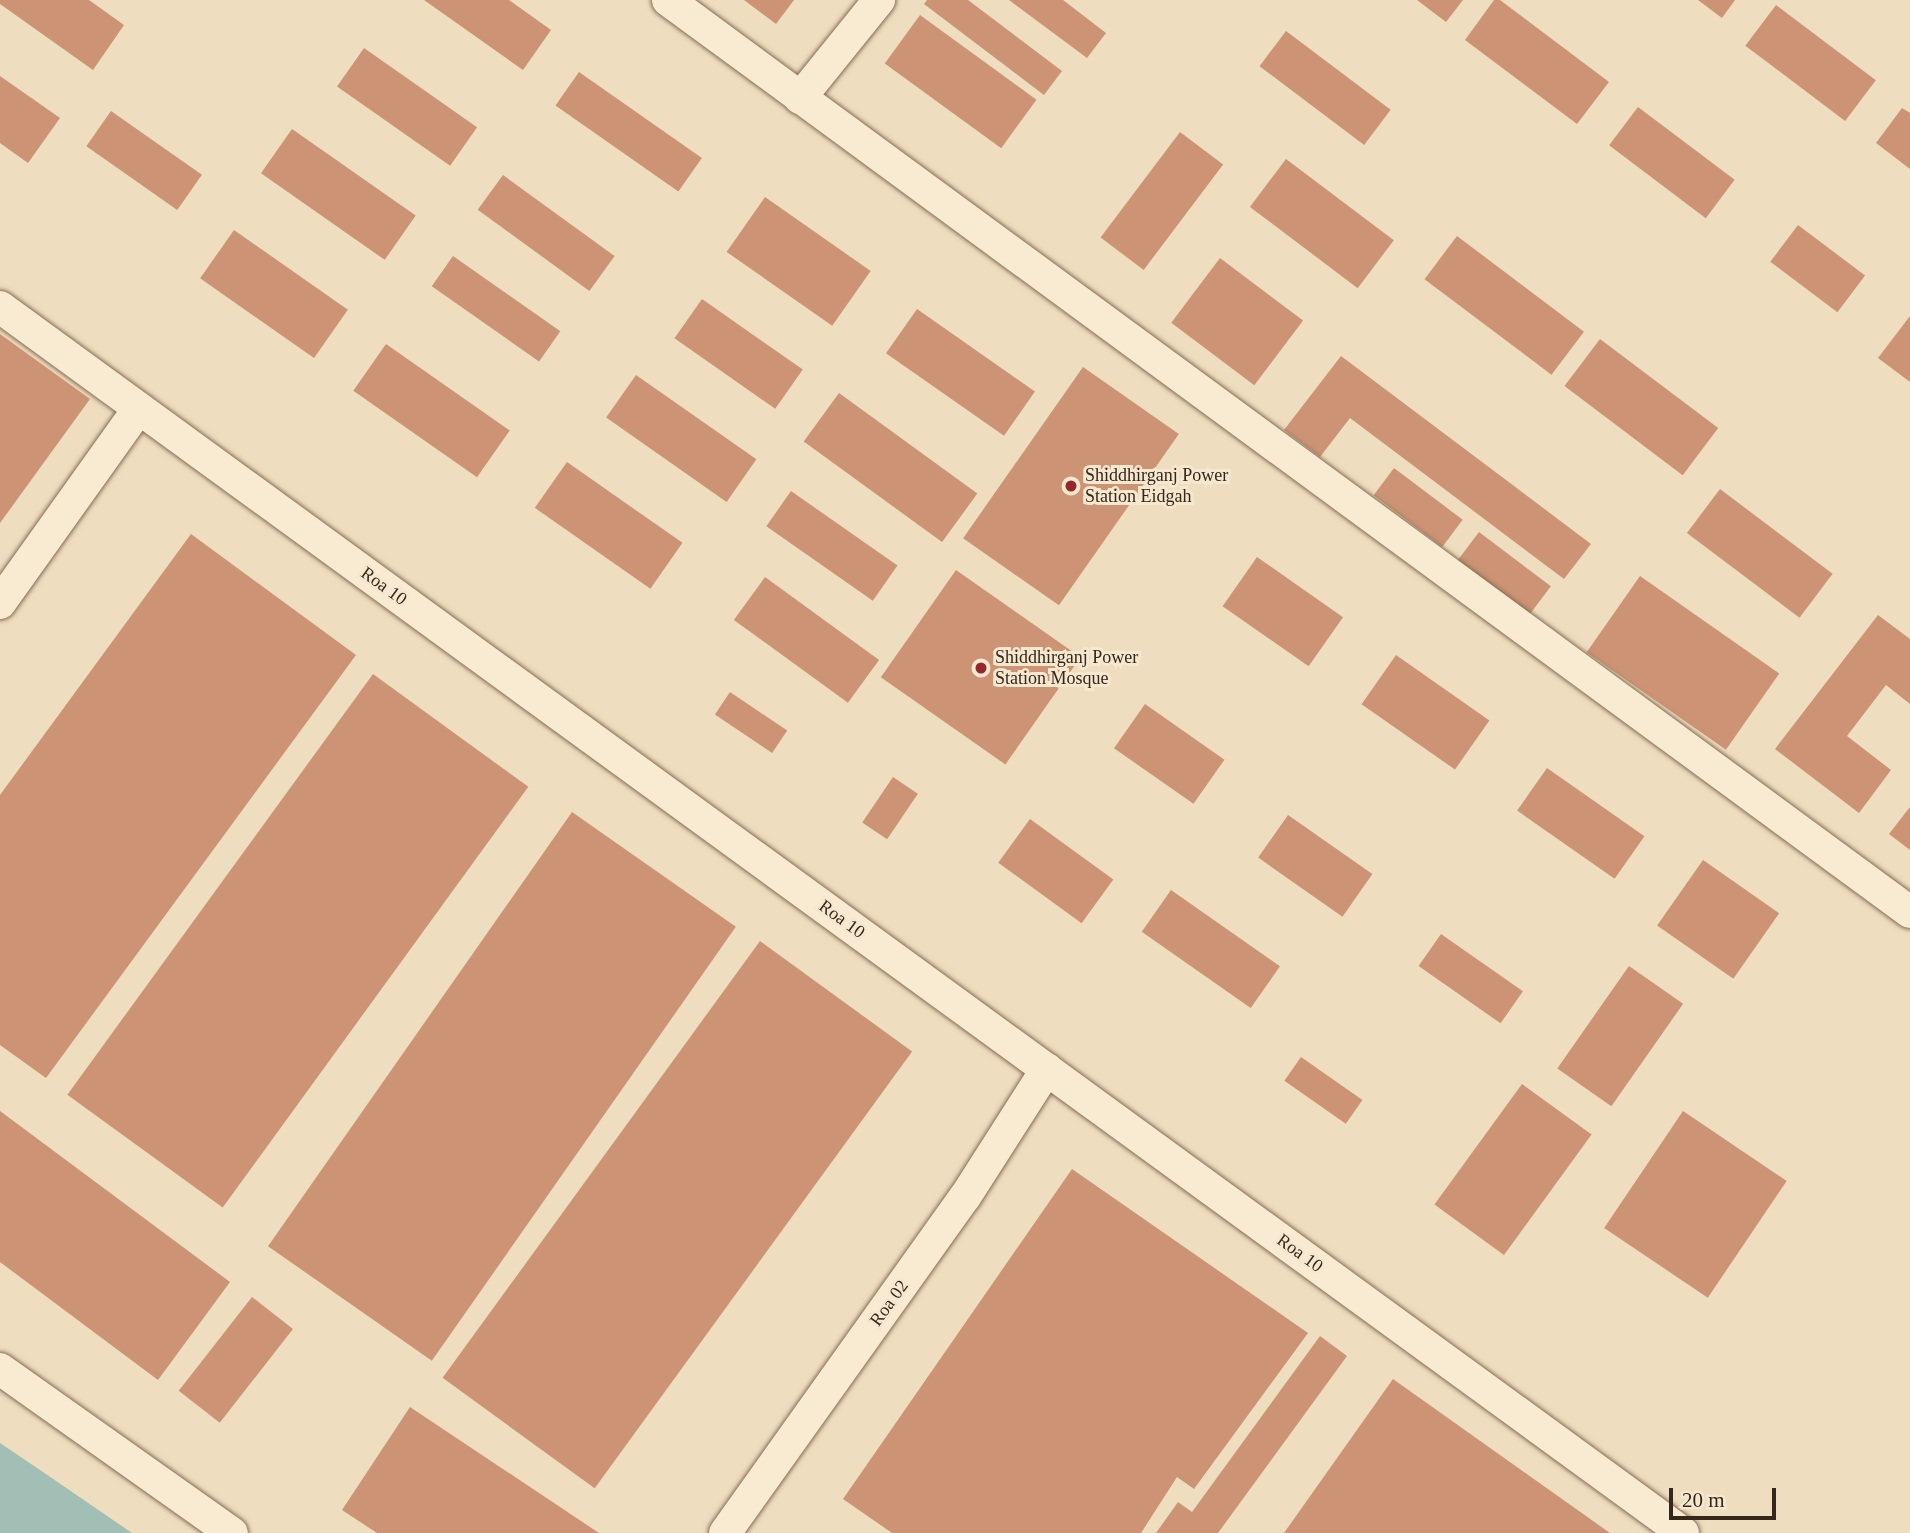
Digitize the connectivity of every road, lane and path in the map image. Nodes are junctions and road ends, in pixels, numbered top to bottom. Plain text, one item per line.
1 (668, 0) edge
2 (879, 0) edge
3 (800, 98) junction
4 (0, 307) edge
5 (139, 408) junction
6 (0, 603) edge
7 (1910, 912) edge
8 (1047, 1069) junction
9 (0, 1369) edge
10 (232, 1533) edge
11 (725, 1533) edge
12 (1683, 1533) edge

1 - 3 street
2 - 3 street
3 - 7 street
4 - 5 street, Roa 10
5 - 6 street
5 - 8 street, Roa 10
8 - 11 street, Roa 02
8 - 12 street, Roa 10
9 - 10 street

